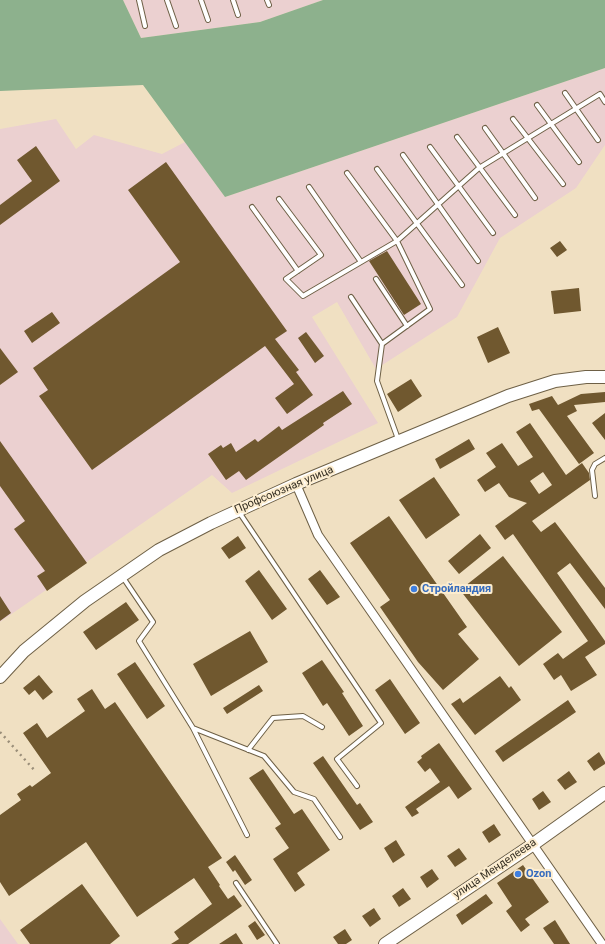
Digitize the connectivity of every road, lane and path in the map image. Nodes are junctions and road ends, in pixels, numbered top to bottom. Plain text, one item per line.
1 (139, 0) edge
2 (167, 0) edge
3 (201, 0) edge
4 (233, 0) edge
5 (267, 0) edge
6 (268, 5) dead end
7 (238, 15) dead end
8 (208, 20) dead end
9 (146, 26) dead end
10 (176, 26) dead end
11 (565, 93) dead end
12 (605, 102) edge
13 (537, 105) dead end
14 (576, 109) junction
15 (513, 118) dead end
16 (551, 124) junction
17 (485, 128) dead end
18 (457, 137) dead end
19 (528, 138) junction
20 (598, 140) dead end
21 (430, 147) dead end
22 (503, 153) junction
23 (403, 155) dead end
24 (579, 162) dead end
25 (480, 168) junction
26 (377, 169) dead end
27 (347, 173) dead end
28 (562, 184) dead end
29 (458, 186) junction
30 (309, 187) dead end
31 (535, 198) dead end
32 (279, 199) dead end
33 (438, 204) junction
34 (252, 207) dead end
35 (515, 215) dead end
36 (417, 223) junction
37 (493, 233) dead end
38 (397, 241) junction
39 (478, 261) dead end
40 (361, 262) junction
41 (298, 271) junction
42 (376, 279) dead end
43 (462, 285) dead end
44 (351, 297) dead end
45 (407, 326) junction
46 (382, 344) junction
47 (605, 377) edge
48 (399, 442) junction
49 (605, 458) edge
50 (296, 484) junction
51 (595, 496) dead end
52 (237, 510) junction
53 (122, 576) junction
54 (0, 677) edge
55 (322, 727) dead end
56 (193, 728) junction
57 (248, 750) junction
58 (357, 786) dead end
59 (605, 793) edge
60 (247, 835) dead end
61 (340, 837) dead end
62 (532, 845) junction
63 (236, 883) dead end
64 (600, 943) edge
65 (277, 944) edge
66 (385, 944) edge

1 - 9 lane
2 - 10 lane
3 - 8 lane
4 - 7 lane
5 - 6 lane
11 - 14 lane
12 - 14 lane
13 - 16 lane
14 - 16 lane
14 - 20 lane
15 - 19 lane
16 - 19 lane
16 - 24 lane
17 - 22 lane
18 - 25 lane
19 - 22 lane
19 - 28 lane
21 - 29 lane
22 - 25 lane
22 - 31 lane
23 - 33 lane
25 - 29 lane
25 - 35 lane
26 - 36 lane
27 - 38 lane
29 - 33 lane
29 - 37 lane
30 - 40 lane
32 - 41 lane
33 - 36 lane
33 - 39 lane
34 - 41 lane
36 - 38 lane
36 - 43 lane
38 - 40 lane
38 - 45 lane
40 - 41 lane
42 - 45 lane
44 - 46 lane
45 - 46 lane
46 - 48 lane
47 - 48 main road, Профсоюзная улица
48 - 50 main road, Профсоюзная улица
49 - 51 lane
50 - 52 main road, Профсоюзная улица
50 - 62 street
52 - 53 main road, Профсоюзная улица
52 - 58 lane
53 - 54 main road, Профсоюзная улица
53 - 56 lane
55 - 57 lane
56 - 57 lane
56 - 60 lane
57 - 61 lane
59 - 62 main road, улица Менделеева
62 - 64 street
62 - 66 main road, улица Менделеева
63 - 65 lane

